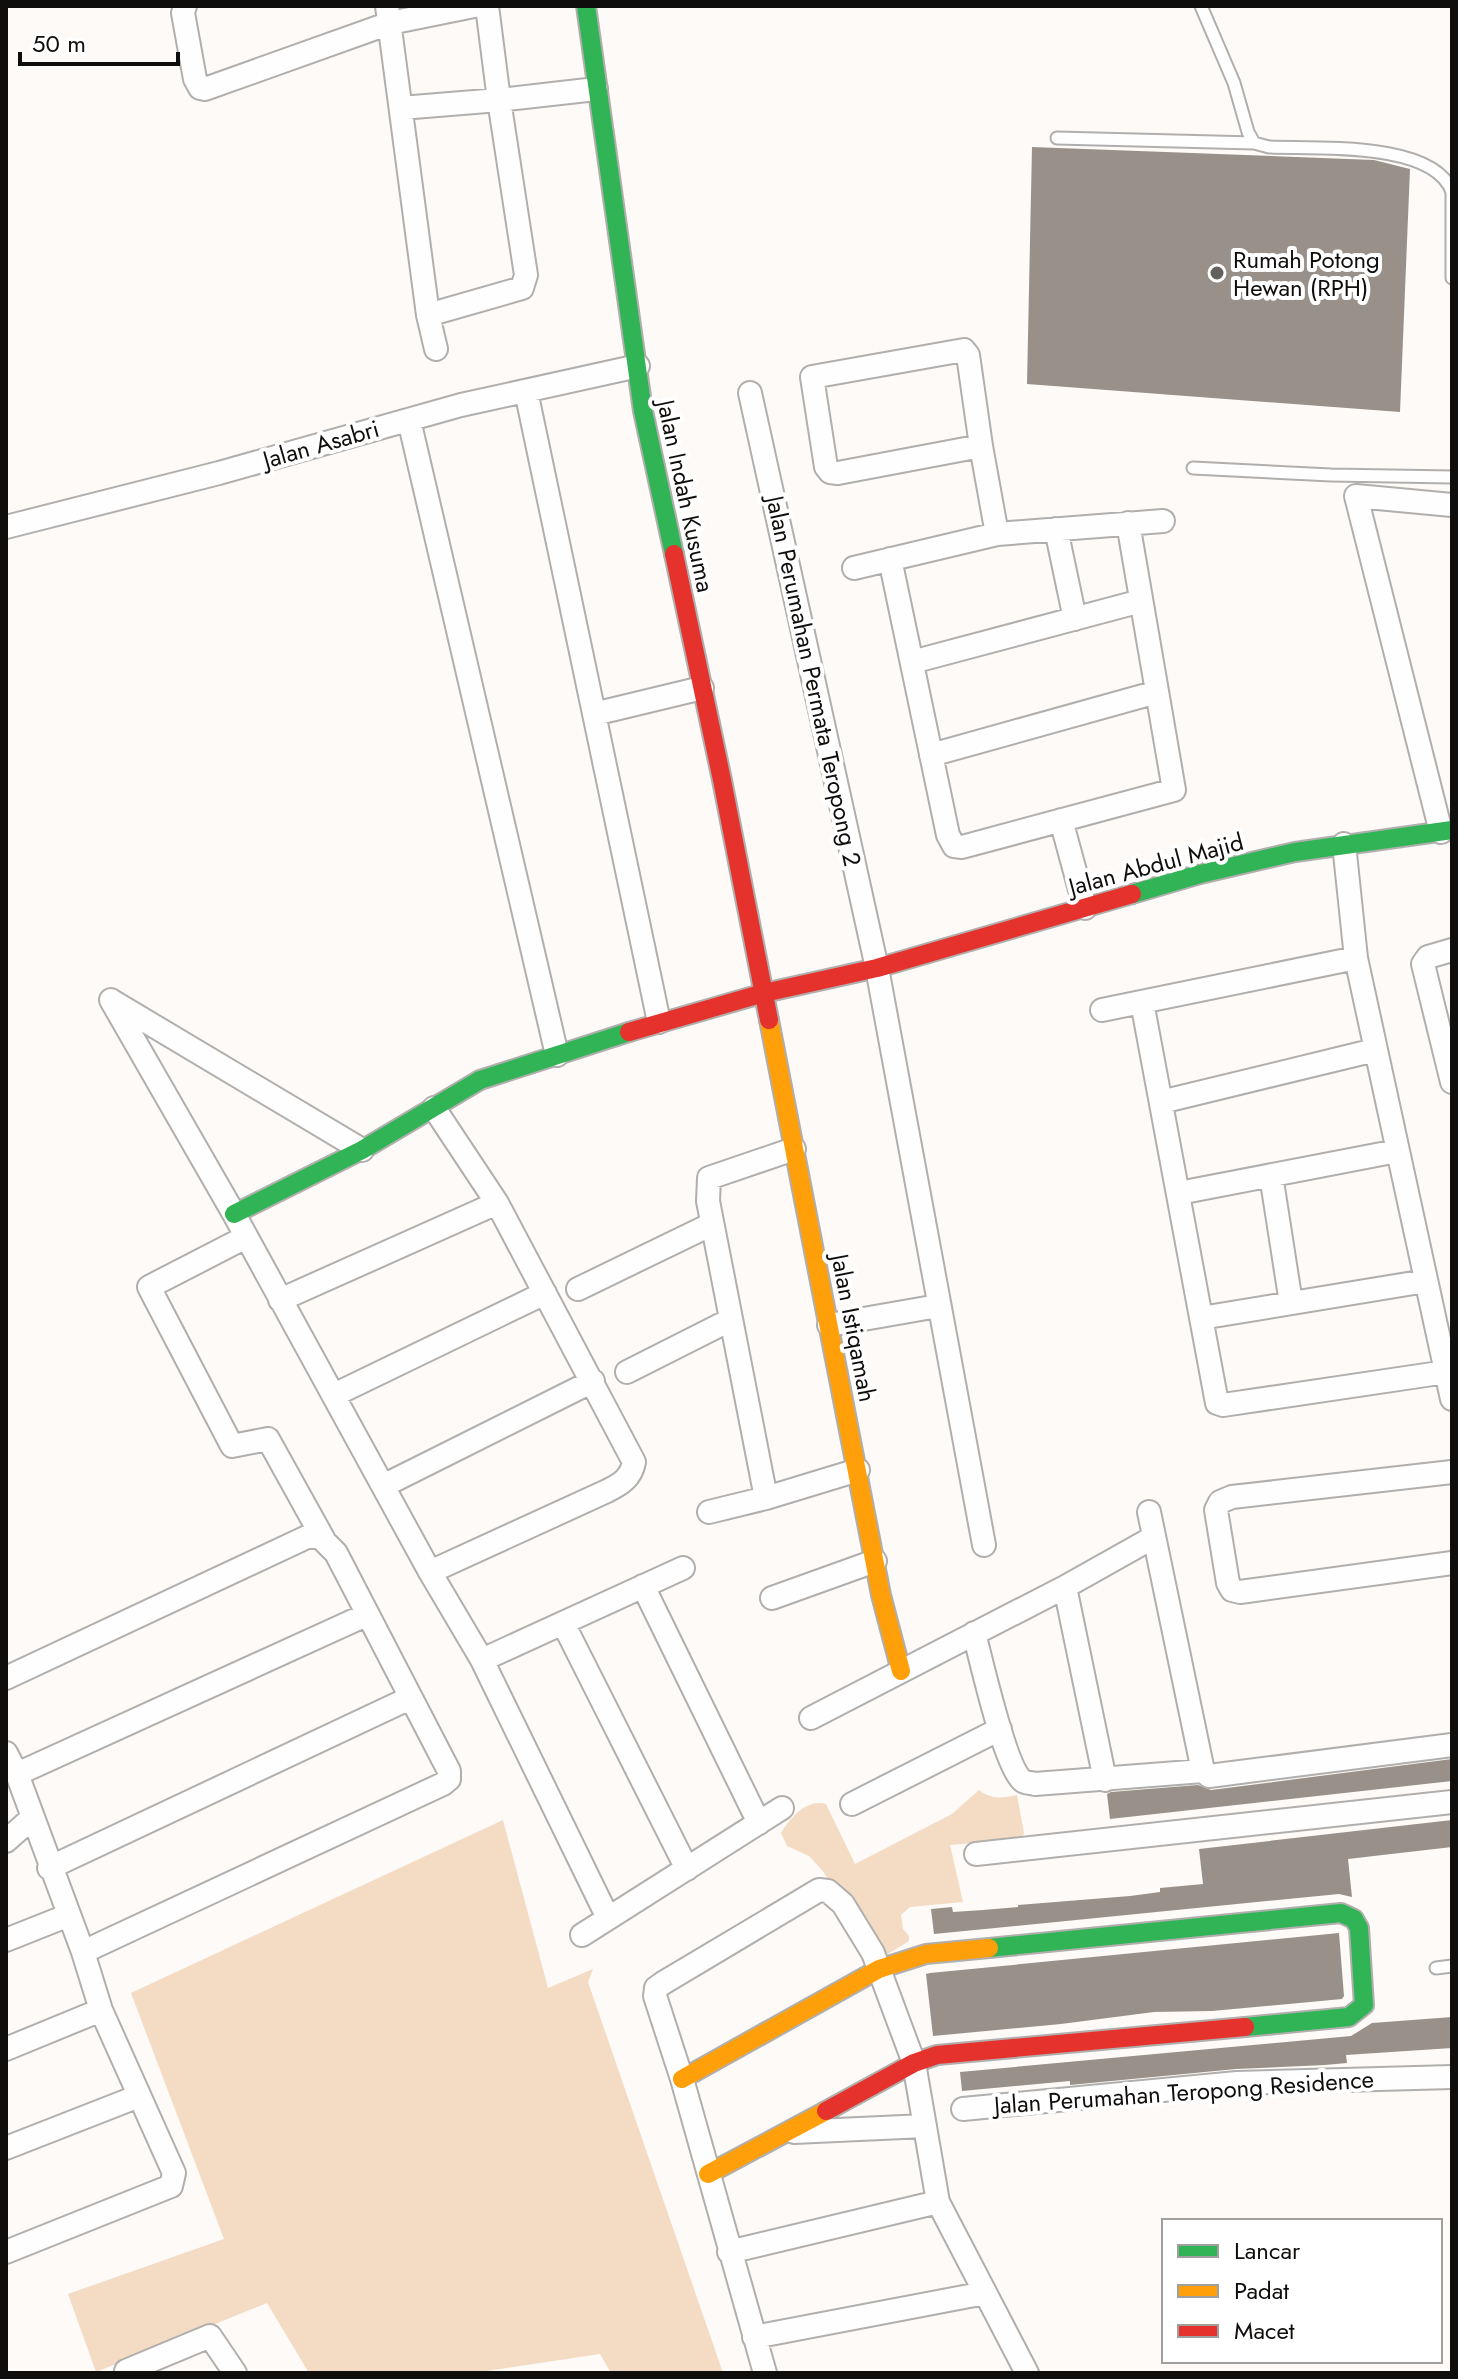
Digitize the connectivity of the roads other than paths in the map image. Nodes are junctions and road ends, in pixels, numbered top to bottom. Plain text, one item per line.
1 (185, 6) edge
2 (474, 6) edge
3 (487, 6) edge
4 (586, 6) edge
5 (1201, 6) edge
6 (388, 15) edge
7 (596, 89) junction
8 (499, 100) junction
9 (401, 108) junction
10 (1057, 138) dead end
11 (1254, 143) junction
12 (1452, 278) edge
13 (428, 315) junction
14 (436, 349) dead end
15 (638, 366) junction
16 (526, 391) junction
17 (750, 393) dead end
18 (409, 420) junction
19 (981, 446) junction
20 (1193, 468) dead end
21 (1452, 477) edge
22 (1452, 505) edge
23 (1163, 521) dead end
24 (1128, 523) junction
25 (6, 527) edge
26 (1056, 529) junction
27 (997, 534) junction
28 (890, 559) junction
29 (854, 568) dead end
30 (1141, 601) junction
31 (1075, 619) junction
32 (912, 662) junction
33 (702, 688) junction
34 (1157, 692) junction
35 (594, 714) junction
36 (931, 755) junction
37 (1061, 820) junction
38 (1446, 831) edge
39 (1344, 844) junction
40 (1085, 908) junction
41 (1452, 950) edge
42 (1356, 958) junction
43 (877, 968) junction
44 (764, 993) junction
45 (1142, 1002) junction
46 (1102, 1010) dead end
47 (659, 1022) junction
48 (1448, 1045) edge
49 (1375, 1050) junction
50 (557, 1055) junction
51 (1452, 1082) edge
52 (1161, 1102) junction
53 (434, 1108) junction
54 (794, 1149) junction
55 (362, 1150) junction
56 (1397, 1151) junction
57 (1271, 1175) junction
58 (1179, 1193) junction
59 (497, 1203) junction
60 (234, 1214) junction
61 (712, 1224) junction
62 (246, 1237) junction
63 (1426, 1281) junction
64 (578, 1289) dead end
65 (545, 1293) junction
66 (280, 1300) junction
67 (1291, 1303) junction
68 (938, 1306) junction
69 (1201, 1318) junction
70 (730, 1320) junction
71 (829, 1325) junction
72 (627, 1372) dead end
73 (1446, 1372) junction
74 (593, 1381) junction
75 (334, 1395) junction
76 (1452, 1399) edge
77 (858, 1470) junction
78 (1452, 1472) edge
79 (383, 1486) junction
80 (766, 1498) junction
81 (709, 1512) dead end
82 (1149, 1512) dead end
83 (1154, 1537) junction
84 (324, 1540) junction
85 (984, 1545) dead end
86 (875, 1561) junction
87 (1452, 1563) edge
88 (683, 1568) dead end
89 (430, 1572) junction
90 (643, 1586) junction
91 (1065, 1587) junction
92 (772, 1598) dead end
93 (366, 1615) junction
94 (563, 1623) junction
95 (974, 1633) junction
96 (482, 1660) junction
97 (901, 1671) junction
98 (6, 1678) edge
99 (410, 1698) junction
100 (811, 1718) dead end
101 (1000, 1729) junction
102 (1452, 1745) edge
103 (6, 1753) edge
104 (1203, 1771) junction
105 (17, 1774) junction
106 (1105, 1780) junction
107 (1452, 1802) edge
108 (852, 1804) dead end
109 (782, 1808) dead end
110 (32, 1818) junction
111 (759, 1823) junction
112 (6, 1841) edge
113 (976, 1854) dead end
114 (49, 1868) junction
115 (687, 1869) junction
116 (69, 1915) junction
117 (608, 1918) junction
118 (582, 1935) dead end
119 (6, 1940) edge
120 (83, 1952) junction
121 (1452, 1966) edge
122 (1436, 1968) dead end
123 (879, 1969) junction
124 (101, 2010) junction
125 (6, 2049) edge
126 (914, 2063) junction
127 (1452, 2077) edge
128 (682, 2079) junction
129 (139, 2096) junction
130 (963, 2109) dead end
131 (925, 2126) junction
132 (789, 2132) junction
133 (6, 2148) edge
134 (708, 2174) junction
135 (938, 2202) junction
136 (6, 2252) edge
137 (729, 2252) junction
138 (985, 2293) junction
139 (754, 2337) junction
140 (127, 2373) edge
141 (235, 2373) edge
142 (765, 2373) edge
143 (1027, 2373) edge

1 - 6 street
2 - 6 street
3 - 8 street
4 - 7 street, Jalan Indah Kusuma
5 - 11 lane
6 - 9 street
7 - 8 street
7 - 15 street, Jalan Indah Kusuma
8 - 9 street
8 - 13 street
9 - 13 street
10 - 11 lane
11 - 12 lane
13 - 14 street
15 - 16 street, Jalan Asabri
15 - 33 street, Jalan Indah Kusuma
16 - 18 street, Jalan Asabri
16 - 35 street
17 - 43 street, Jalan Perumahan Permata Teropong 2
18 - 25 street, Jalan Asabri
18 - 50 street
19 - 19 street
19 - 27 street
20 - 21 lane
22 - 38 street
23 - 24 street
24 - 26 street
24 - 30 street
26 - 27 street
26 - 31 street
27 - 28 street
28 - 29 street
28 - 32 street
30 - 31 street
30 - 34 street
31 - 32 street
32 - 36 street
33 - 35 street
33 - 44 street, Jalan Indah Kusuma
34 - 36 street
34 - 37 street
35 - 47 street
36 - 37 street
37 - 40 street
38 - 39 street, Jalan Abdul Majid
39 - 40 street, Jalan Abdul Majid
39 - 42 street
40 - 43 street, Jalan Abdul Majid
41 - 48 street
42 - 45 street
42 - 49 street
43 - 44 street, Jalan Abdul Majid
43 - 68 street, Jalan Perumahan Permata Teropong 2
44 - 47 street, Jalan Abdul Majid
44 - 54 street, Jalan Istiqamah
45 - 46 street
45 - 52 street
47 - 50 street, Jalan Abdul Majid
48 - 51 street
49 - 52 street
49 - 56 street
50 - 53 street, Jalan Abdul Majid
52 - 58 street
53 - 55 street, Jalan Abdul Majid
53 - 59 street
54 - 61 street
54 - 71 street, Jalan Istiqamah
55 - 60 street, Jalan Abdul Majid
55 - 60 street
56 - 57 street
56 - 63 street
57 - 58 street
57 - 67 street
58 - 69 street
59 - 65 street
59 - 66 street
60 - 62 street
61 - 64 street
61 - 70 street
62 - 66 street
62 - 84 street
63 - 67 street
63 - 73 street
65 - 74 street
65 - 75 street
66 - 75 street
67 - 69 street
68 - 71 street
68 - 85 street, Jalan Perumahan Permata Teropong 2
69 - 73 street
70 - 72 street
70 - 80 street
71 - 77 street, Jalan Istiqamah
73 - 76 street
74 - 79 street
74 - 89 street
75 - 79 street
77 - 80 street
77 - 86 street, Jalan Istiqamah
78 - 87 street
79 - 89 street
80 - 81 street
82 - 83 street
83 - 91 street
83 - 104 street
84 - 93 street
84 - 98 street
86 - 92 street
86 - 97 street, Jalan Istiqamah
88 - 90 street
89 - 96 street
90 - 94 street
90 - 111 street
91 - 95 street
91 - 106 street
93 - 99 street
93 - 105 street
94 - 96 street
94 - 115 street
95 - 97 street
95 - 101 street
96 - 117 street
97 - 100 street
99 - 114 street
99 - 120 street
101 - 106 street
101 - 108 street
102 - 104 street
103 - 105 street
104 - 106 street
105 - 110 street
107 - 113 street
109 - 111 street
110 - 112 street
110 - 114 street
111 - 115 street
114 - 116 street
115 - 117 street
116 - 119 street
116 - 120 street
117 - 118 street
120 - 124 street
121 - 122 lane
123 - 126 street
123 - 126 street
123 - 128 street
123 - 128 street
124 - 125 street
124 - 129 street
126 - 131 street
126 - 132 street
127 - 130 street, Jalan Perumahan Teropong Residence
128 - 134 street
129 - 133 street
129 - 136 street
131 - 132 street
131 - 135 street
132 - 134 street
134 - 137 street
135 - 137 street
135 - 138 street
137 - 139 street
138 - 139 street
138 - 143 street
139 - 142 street
140 - 141 street

